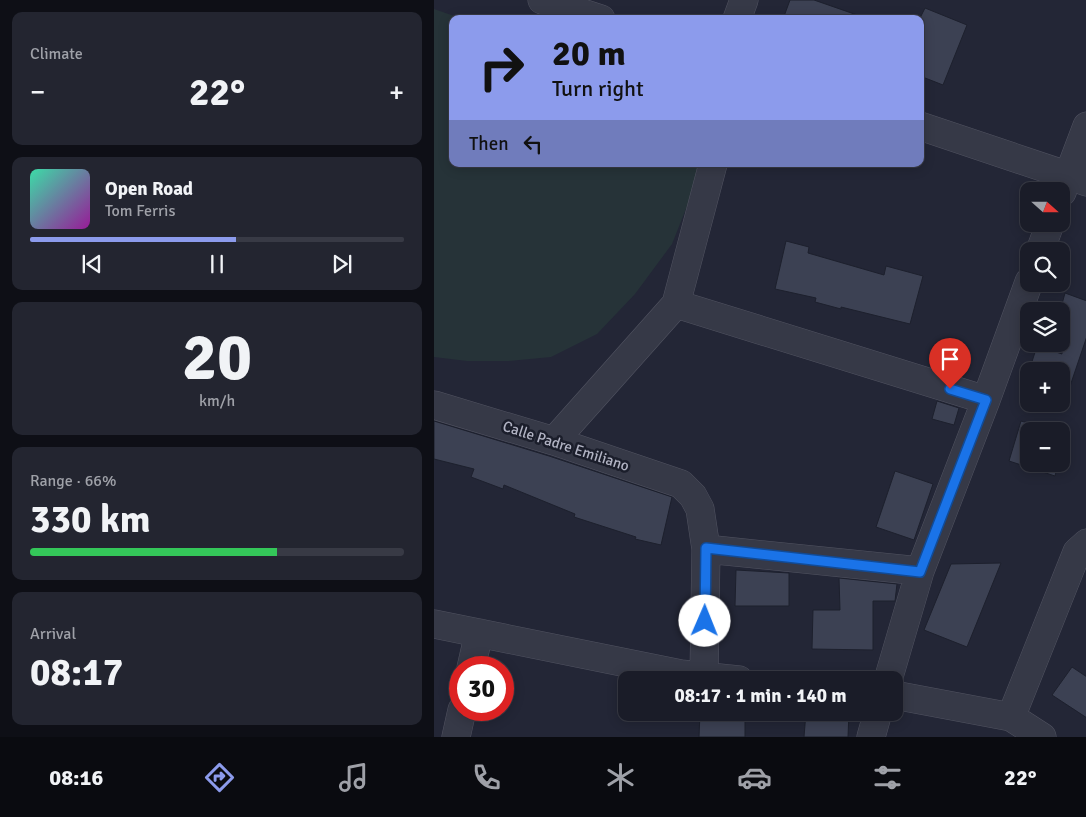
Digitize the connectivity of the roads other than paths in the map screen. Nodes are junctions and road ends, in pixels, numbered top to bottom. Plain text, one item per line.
1 (542, 0) edge
2 (744, 0) edge
3 (589, 15) edge
4 (738, 15) edge
5 (1086, 126) edge
6 (924, 128) edge
7 (713, 167) edge
8 (1072, 183) edge
9 (1025, 292) edge
10 (676, 304) junction
11 (986, 400) junction
12 (434, 405) edge
13 (554, 441) junction
14 (1086, 544) edge
15 (706, 548) junction
16 (920, 572) junction
17 (434, 624) edge
18 (479, 633) junction
19 (474, 656) edge
20 (665, 671) edge
21 (704, 671) edge
22 (891, 671) edge
23 (903, 697) edge
24 (1012, 717) junction
25 (460, 721) edge
26 (875, 721) edge
27 (456, 737) edge
28 (871, 737) edge
29 (1042, 737) edge

1 - 3 street
2 - 4 street
5 - 8 street
6 - 8 street
7 - 10 street
9 - 11 street
10 - 11 street
10 - 13 street
11 - 16 street
12 - 13 street, Calle Padre Emiliano
13 - 15 street, Calle Padre Emiliano
14 - 24 street
15 - 16 street
15 - 21 street
16 - 22 street
17 - 18 street
18 - 19 street
18 - 20 street
23 - 24 street
24 - 29 street
25 - 27 street
26 - 28 street

